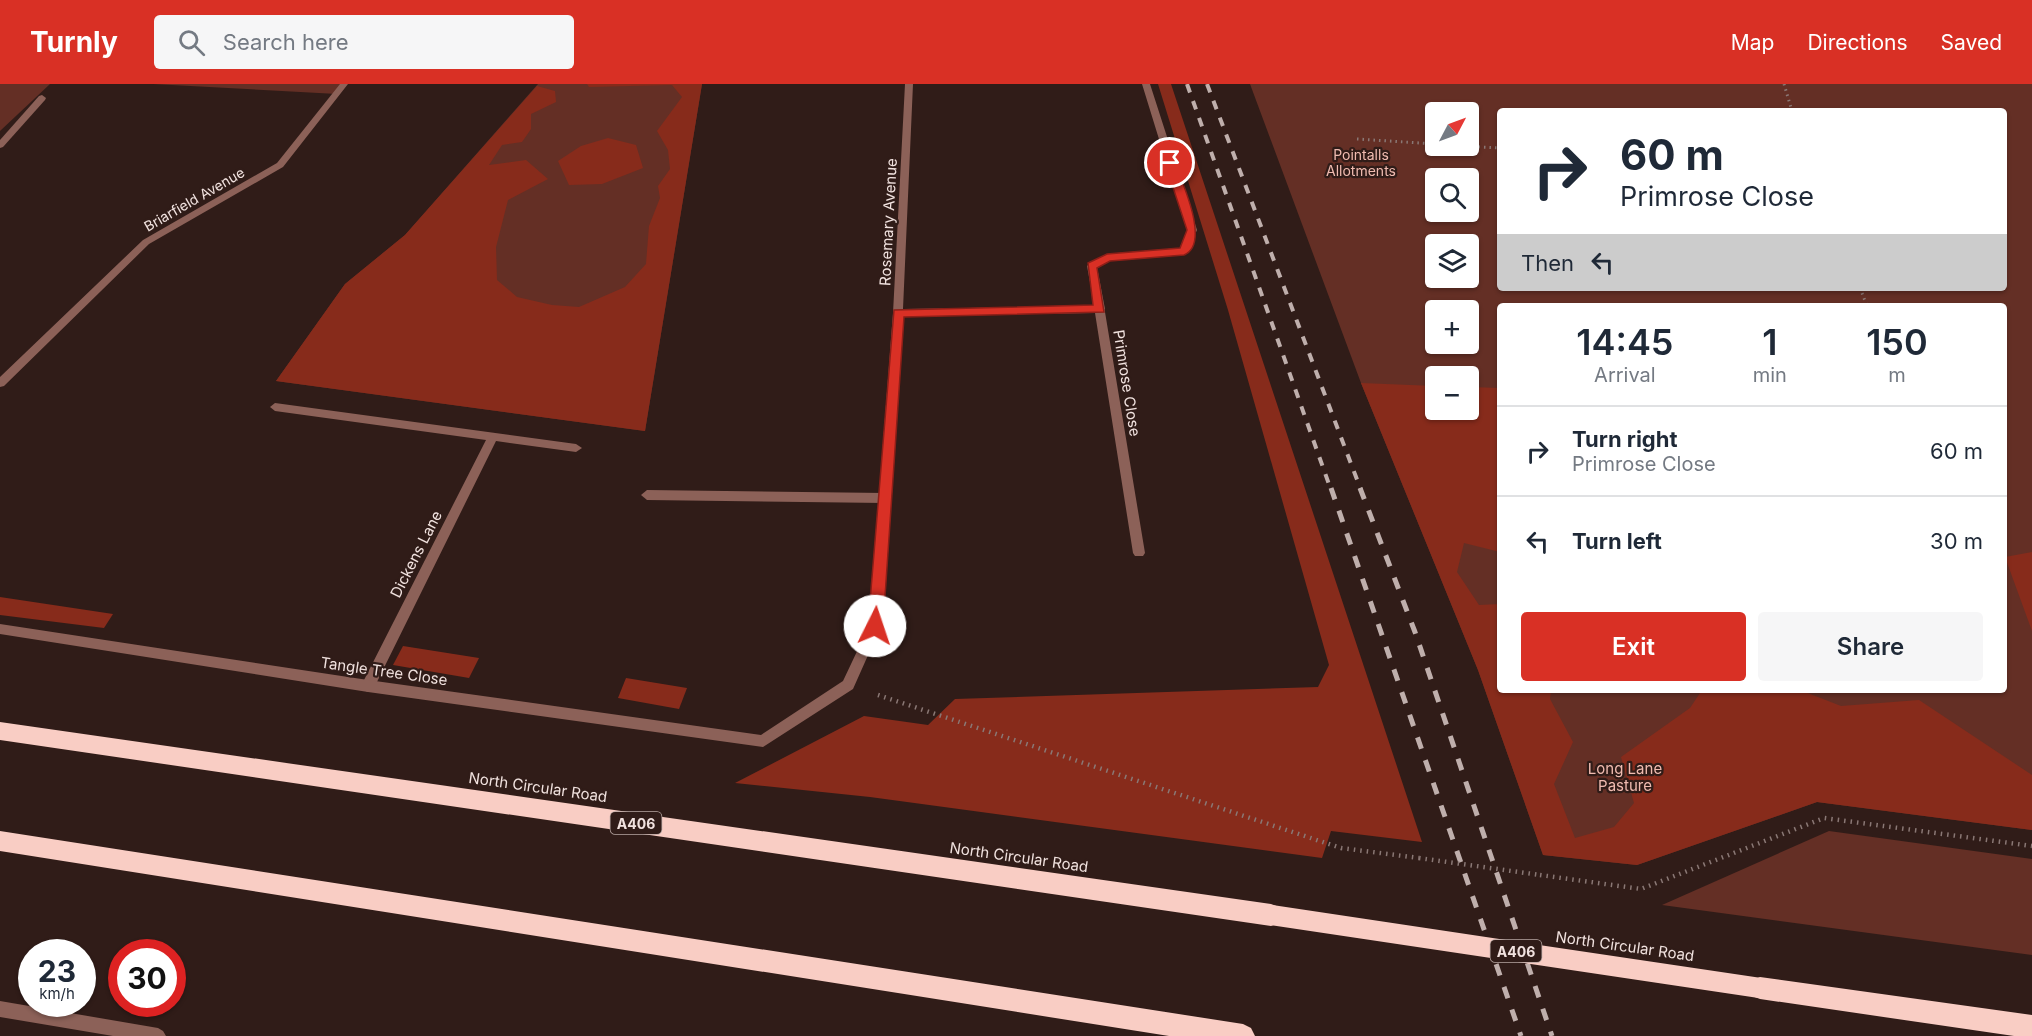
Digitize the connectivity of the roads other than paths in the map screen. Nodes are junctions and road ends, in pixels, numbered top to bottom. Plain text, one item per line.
1 (344, 84) edge
2 (909, 84) edge
3 (1146, 84) edge
4 (42, 98) dead end
5 (0, 145) edge
6 (1100, 309) junction
7 (898, 313) junction
8 (0, 383) edge
9 (275, 407) dead end
10 (494, 437) junction
11 (576, 447) dead end
12 (647, 495) dead end
13 (885, 498) junction
14 (1139, 553) dead end
15 (0, 629) edge
16 (368, 686) junction
17 (0, 731) edge
18 (764, 741) joint
19 (0, 841) edge
20 (0, 1009) edge
21 (2032, 1028) edge
22 (158, 1036) edge
23 (1243, 1036) edge

1 - 8 street, Briarfield Avenue
2 - 7 street, Rosemary Avenue
3 - 6 street, Primrose Close
4 - 5 street
6 - 7 street
6 - 14 street, Primrose Close
7 - 13 street, Rosemary Avenue
9 - 10 street
10 - 11 street
10 - 16 street, Dickens Lane
12 - 13 street
13 - 18 street, Rosemary Avenue
15 - 16 street, Tangle Tree Close
16 - 18 street, Tangle Tree Close
17 - 21 highway, North Circular Road / A406, bridge
19 - 23 highway
20 - 22 street

